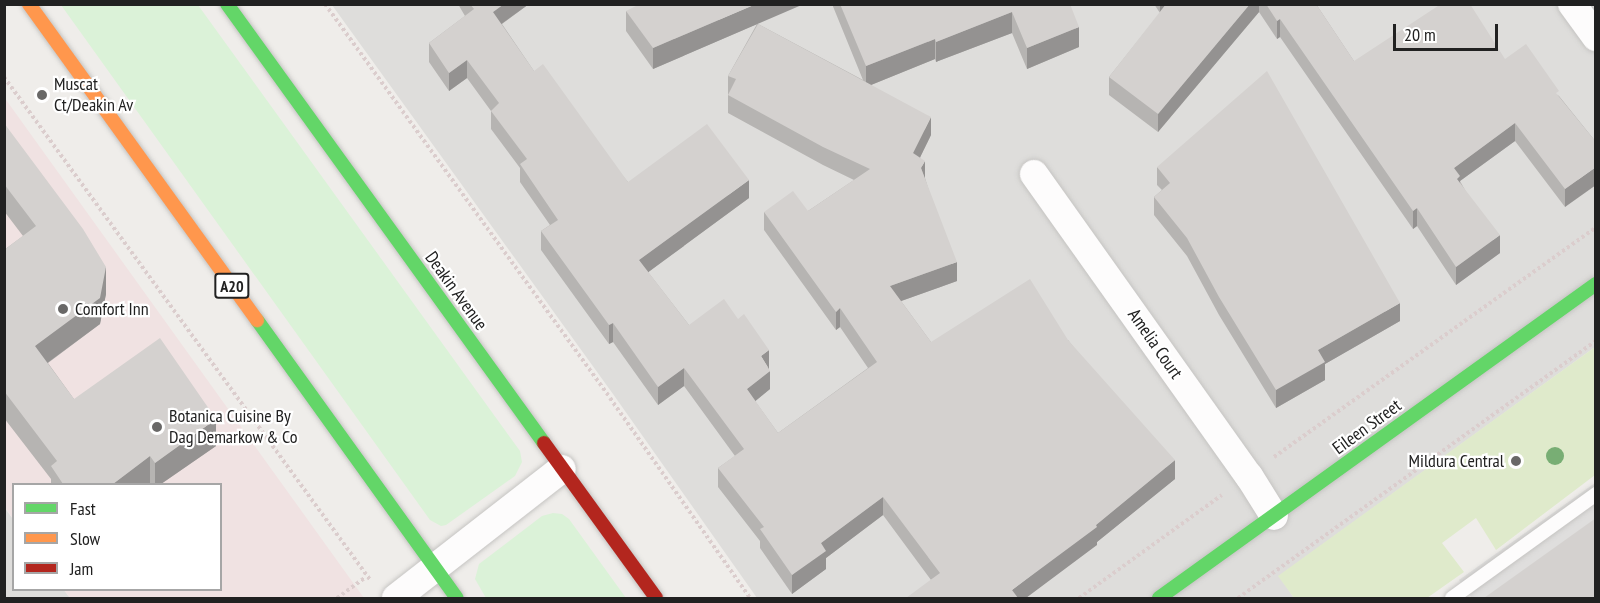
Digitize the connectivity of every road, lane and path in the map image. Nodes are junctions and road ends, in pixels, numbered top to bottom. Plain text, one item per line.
1 (29, 4) edge
2 (227, 4) edge
3 (326, 4) edge
4 (1572, 4) edge
5 (1596, 36) edge
6 (4, 77) edge
7 (1034, 174) dead end
8 (1596, 227) edge
9 (1596, 284) edge
10 (1596, 341) edge
11 (562, 469) junction
12 (1249, 476) junction
13 (1596, 494) edge
14 (1274, 516) junction
15 (436, 568) junction
16 (366, 578) junction
17 (385, 591) edge
18 (337, 598) edge
19 (457, 598) edge
20 (656, 598) edge
21 (750, 598) edge
22 (1078, 598) edge
23 (1159, 598) edge
24 (1238, 598) edge
25 (1452, 598) edge

1 - 15 main road, A20
2 - 11 main road, Deakin Avenue
3 - 21 path
4 - 5 street
6 - 16 path
7 - 12 street, Amelia Court
8 - 12 path
9 - 14 main road, Eileen Street
10 - 24 path
11 - 15 street
11 - 20 main road, Deakin Avenue
12 - 14 street, Amelia Court
12 - 22 path
13 - 25 lane
14 - 23 main road, Eileen Street
15 - 17 street
15 - 19 main road, A20
16 - 17 path
16 - 18 path

